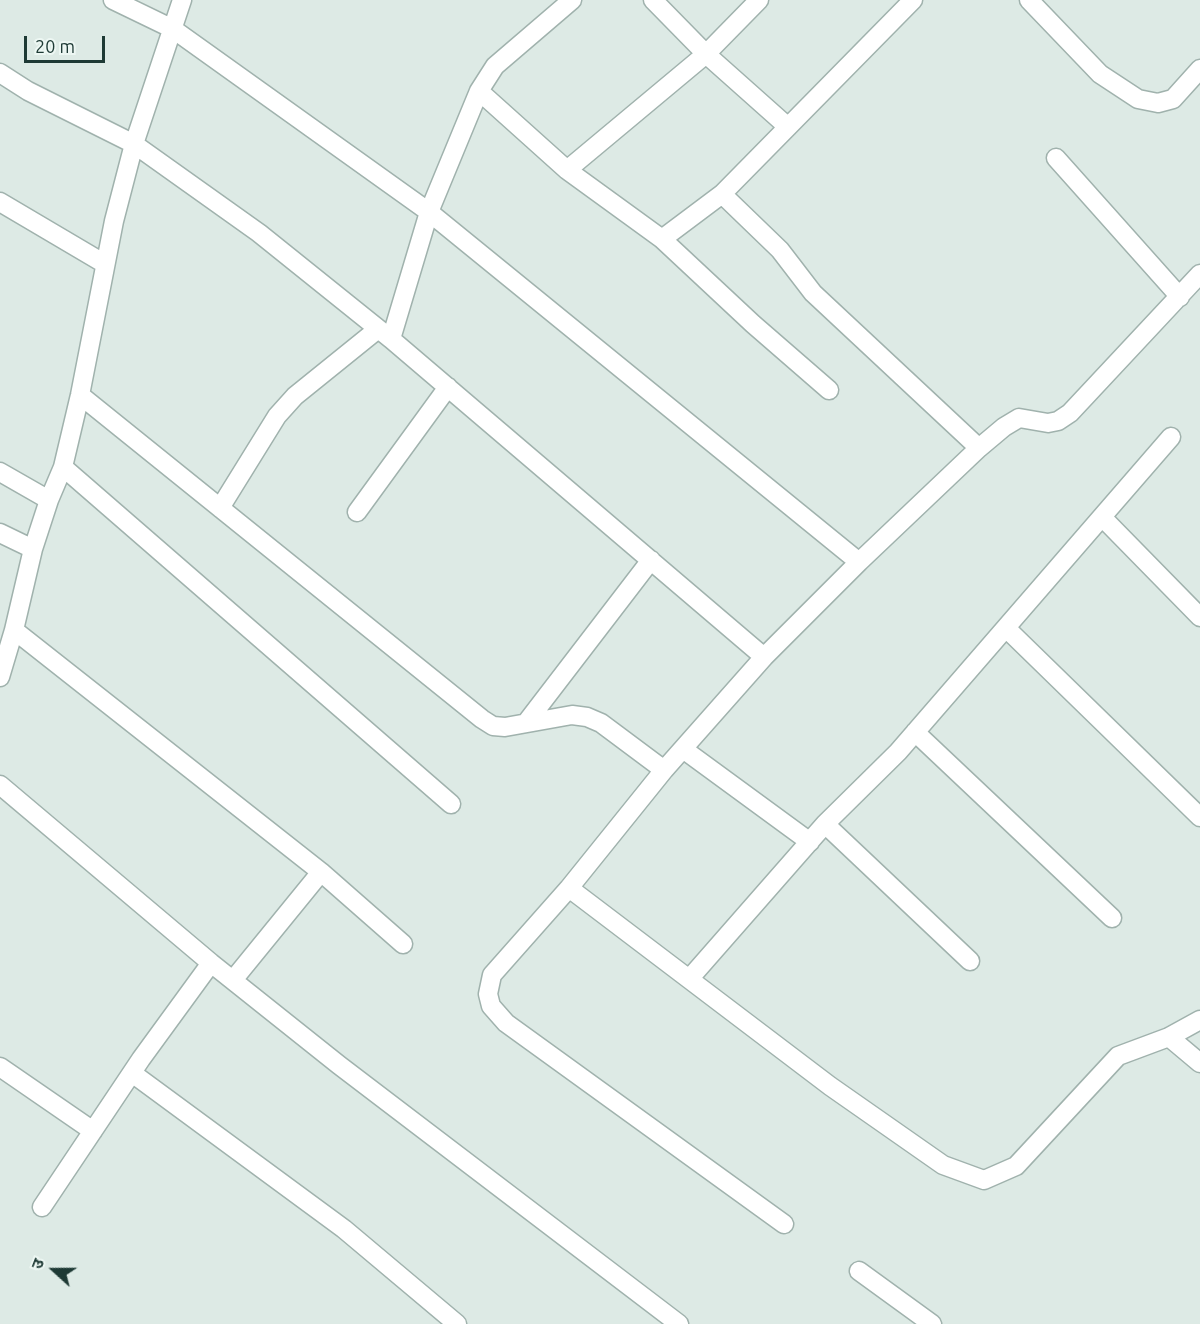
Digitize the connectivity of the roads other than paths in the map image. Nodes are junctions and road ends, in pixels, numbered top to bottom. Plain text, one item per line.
1 (113, 0) edge
2 (183, 0) edge
3 (572, 0) edge
4 (653, 0) edge
5 (759, 0) edge
6 (913, 0) edge
7 (1029, 0) edge
8 (173, 28) junction
9 (706, 54) junction
10 (1200, 69) edge
11 (0, 73) edge
12 (479, 91) junction
13 (788, 127) junction
14 (134, 144) junction
15 (1056, 158) dead end
16 (567, 170) junction
17 (722, 194) junction
18 (0, 202) edge
19 (429, 212) junction
20 (662, 238) junction
21 (105, 264) junction
22 (1200, 274) edge
23 (1180, 297) junction
24 (384, 334) junction
25 (447, 387) junction
26 (829, 390) dead end
27 (80, 395) junction
28 (1171, 437) dead end
29 (979, 448) junction
30 (63, 467) junction
31 (0, 472) edge
32 (49, 500) junction
33 (220, 508) junction
34 (357, 513) dead end
35 (1102, 517) junction
36 (0, 533) edge
37 (33, 549) junction
38 (651, 560) junction
39 (860, 562) junction
40 (1200, 617) edge
41 (1006, 628) junction
42 (14, 630) junction
43 (764, 657) junction
44 (0, 677) edge
45 (526, 723) junction
46 (915, 732) junction
47 (683, 749) junction
48 (664, 770) junction
49 (0, 785) edge
50 (451, 804) dead end
51 (1200, 817) edge
52 (825, 824) junction
53 (810, 842) junction
54 (321, 872) junction
55 (569, 888) junction
56 (1112, 918) dead end
57 (403, 944) dead end
58 (970, 961) dead end
59 (211, 963) junction
60 (690, 978) junction
61 (233, 980) junction
62 (1200, 1020) edge
63 (1169, 1037) junction
64 (1200, 1063) edge
65 (0, 1068) edge
66 (132, 1073) junction
67 (93, 1131) junction
68 (42, 1207) dead end
69 (784, 1224) dead end
70 (858, 1271) dead end
71 (457, 1324) edge
72 (680, 1324) edge
73 (932, 1324) edge

1 - 8 street
2 - 8 street
3 - 12 street
4 - 9 street
5 - 9 street
6 - 13 street
7 - 10 street
8 - 14 street
8 - 19 street
9 - 13 street
9 - 16 street
11 - 14 street
12 - 16 street
12 - 19 street
13 - 17 street
14 - 21 street
14 - 24 street
15 - 23 street
16 - 20 street
17 - 20 street
17 - 29 street
18 - 21 street
19 - 24 street
19 - 39 street
20 - 26 street
21 - 27 street
22 - 23 street
23 - 29 street
24 - 25 street
24 - 33 street
25 - 34 street
25 - 38 street
27 - 30 street
27 - 33 street
28 - 35 street
29 - 39 street
30 - 32 street
30 - 50 street
31 - 32 street
32 - 37 street
33 - 45 street
35 - 40 street
35 - 41 street
36 - 37 street
37 - 42 street
38 - 43 street
38 - 45 street
39 - 43 street
41 - 46 street
41 - 51 street
42 - 44 street
42 - 54 street
43 - 47 street
45 - 48 street
46 - 52 street
46 - 56 street
47 - 48 street
47 - 53 street
48 - 55 street
49 - 59 street
52 - 53 street
52 - 58 street
53 - 60 street
54 - 57 street
54 - 61 street
55 - 60 street
55 - 69 street
59 - 61 street
59 - 66 street
60 - 63 street
61 - 72 street
62 - 63 street
63 - 64 street
65 - 67 street
66 - 67 street
66 - 71 street
67 - 68 street
70 - 73 street

